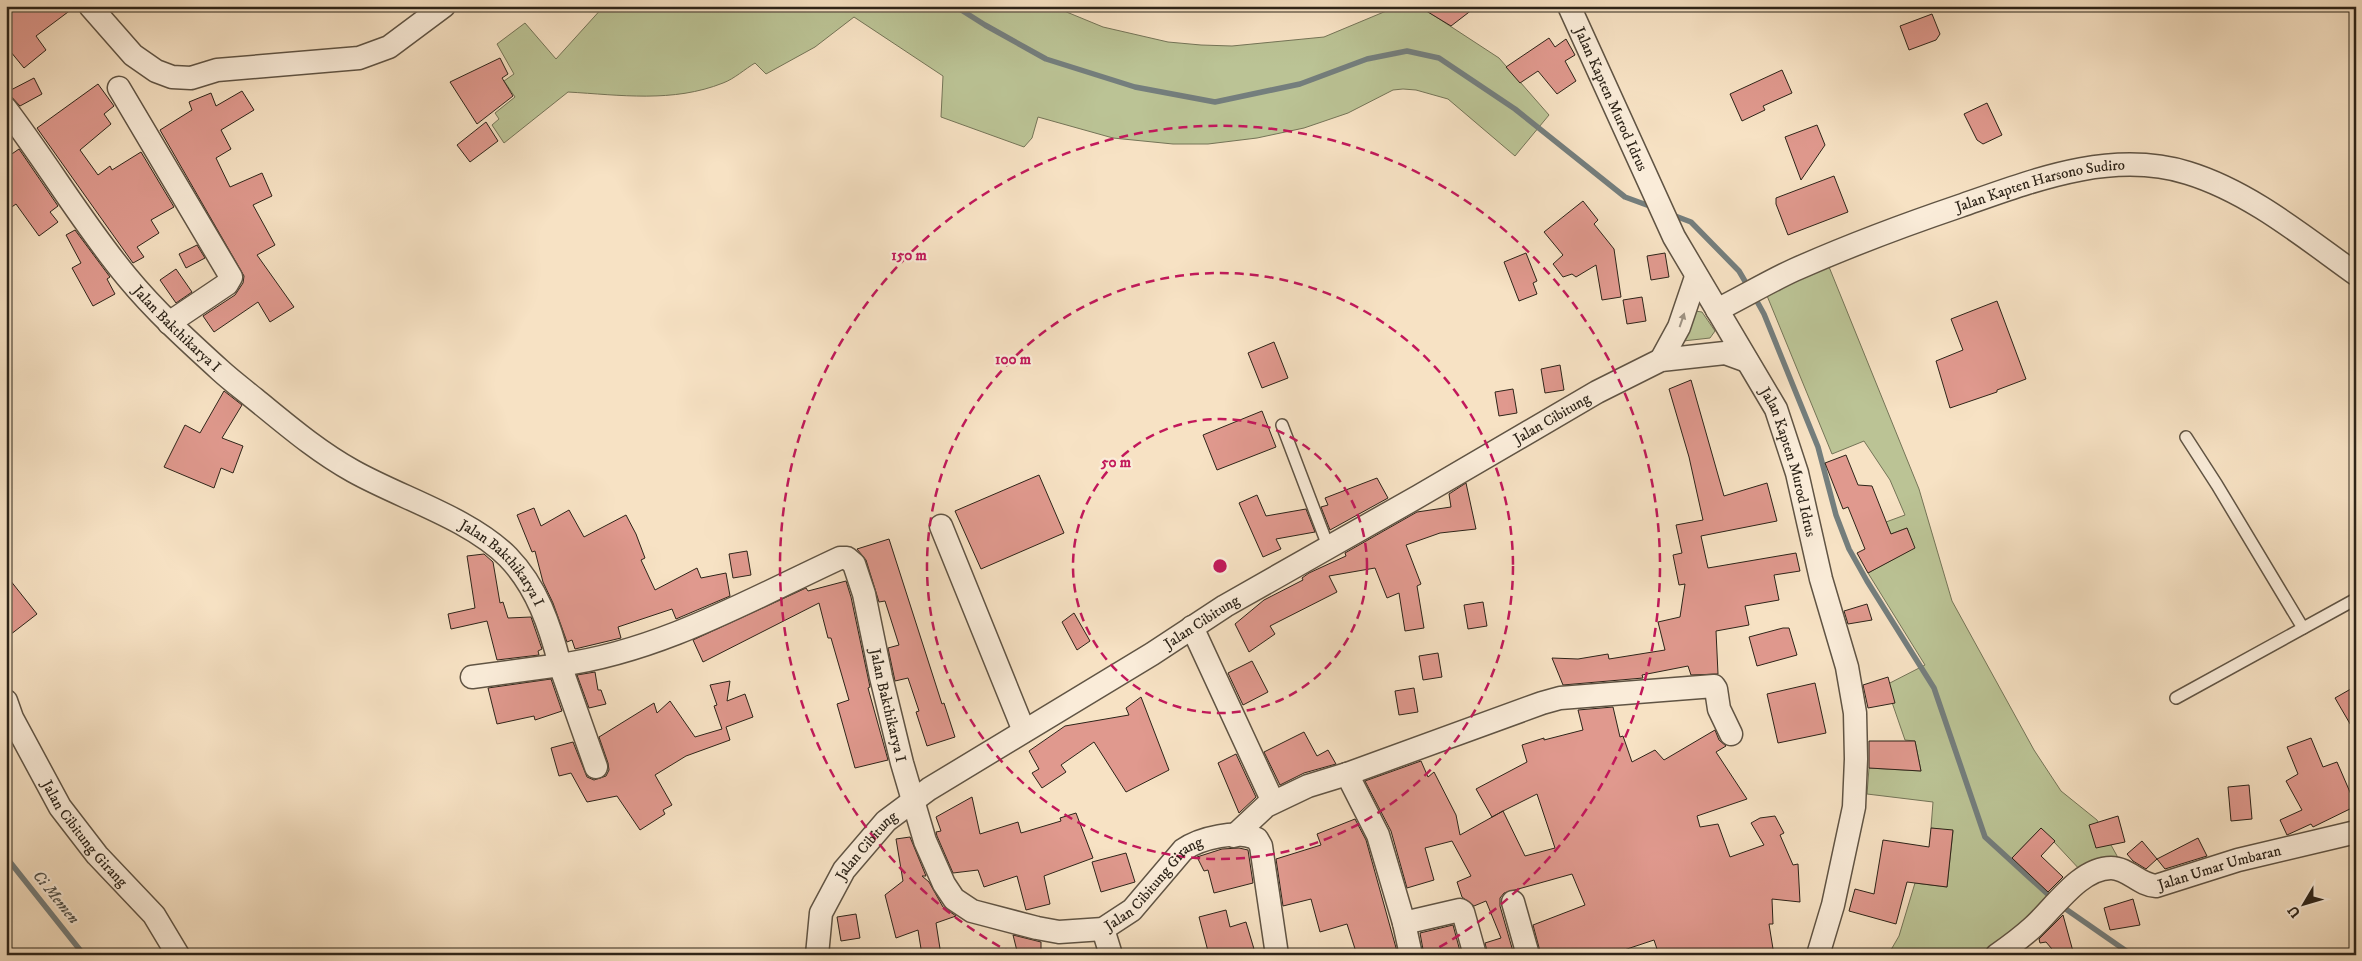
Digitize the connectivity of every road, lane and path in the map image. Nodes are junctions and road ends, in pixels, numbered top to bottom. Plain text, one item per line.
1 (90, 6) edge
2 (444, 6) edge
3 (1569, 6) edge
4 (119, 88) dead end
5 (6, 109) edge
6 (2356, 274) edge
7 (1696, 277) junction
8 (1717, 310) junction
9 (169, 323) junction
10 (1661, 360) junction
11 (1747, 361) junction
12 (1282, 426) dead end
13 (2186, 437) dead end
14 (941, 526) dead end
15 (1328, 546) junction
16 (2356, 599) edge
17 (1192, 627) junction
18 (2302, 628) junction
19 (560, 665) junction
20 (472, 677) dead end
21 (2176, 698) dead end
22 (6, 701) edge
23 (1024, 731) junction
24 (1731, 734) dead end
25 (596, 767) dead end
26 (1347, 774) junction
27 (914, 800) junction
28 (1273, 802) junction
29 (2356, 832) edge
30 (1234, 836) junction
31 (1513, 902) dead end
32 (1404, 923) junction
33 (1103, 929) junction
34 (2012, 951) edge
35 (178, 955) edge
36 (817, 955) edge
37 (1111, 955) edge
38 (1277, 955) edge
39 (1411, 955) edge
40 (1475, 955) edge
41 (1528, 955) edge
42 (1818, 955) edge

1 - 2 street
3 - 7 street, Jalan Kapten Murod Idrus
4 - 9 street
5 - 9 street, Jalan Bakthikarya I
6 - 8 street, Jalan Kapten Harsono Sudiro
7 - 8 street, Jalan Kapten Murod Idrus
10 -> 7 street
8 - 11 street, Jalan Kapten Murod Idrus
9 - 19 street, Jalan Bakthikarya I
10 - 11 street
10 - 15 street, Jalan Cibitung
11 - 42 street, Jalan Kapten Murod Idrus
12 - 15 lane
13 - 18 lane
14 - 23 street
15 - 17 street, Jalan Cibitung
16 - 18 lane
17 - 23 street, Jalan Cibitung
17 - 28 street
18 - 21 lane
19 - 20 street
19 - 25 street
19 - 27 street, Jalan Bakthikarya I
22 - 35 street, Jalan Cibitung Girang
23 - 27 street, Jalan Cibitung
24 - 26 street
26 - 28 street
26 - 32 street
27 - 33 street, Jalan Cibitung Girang
27 - 36 street, Jalan Cibitung
28 - 30 street
29 - 34 street, Jalan Umar Umbaran
30 - 33 street, Jalan Cibitung Girang
30 - 38 street, Jalan Cibitung Girang
31 - 41 street
32 - 39 street
32 - 40 street
33 - 37 street

